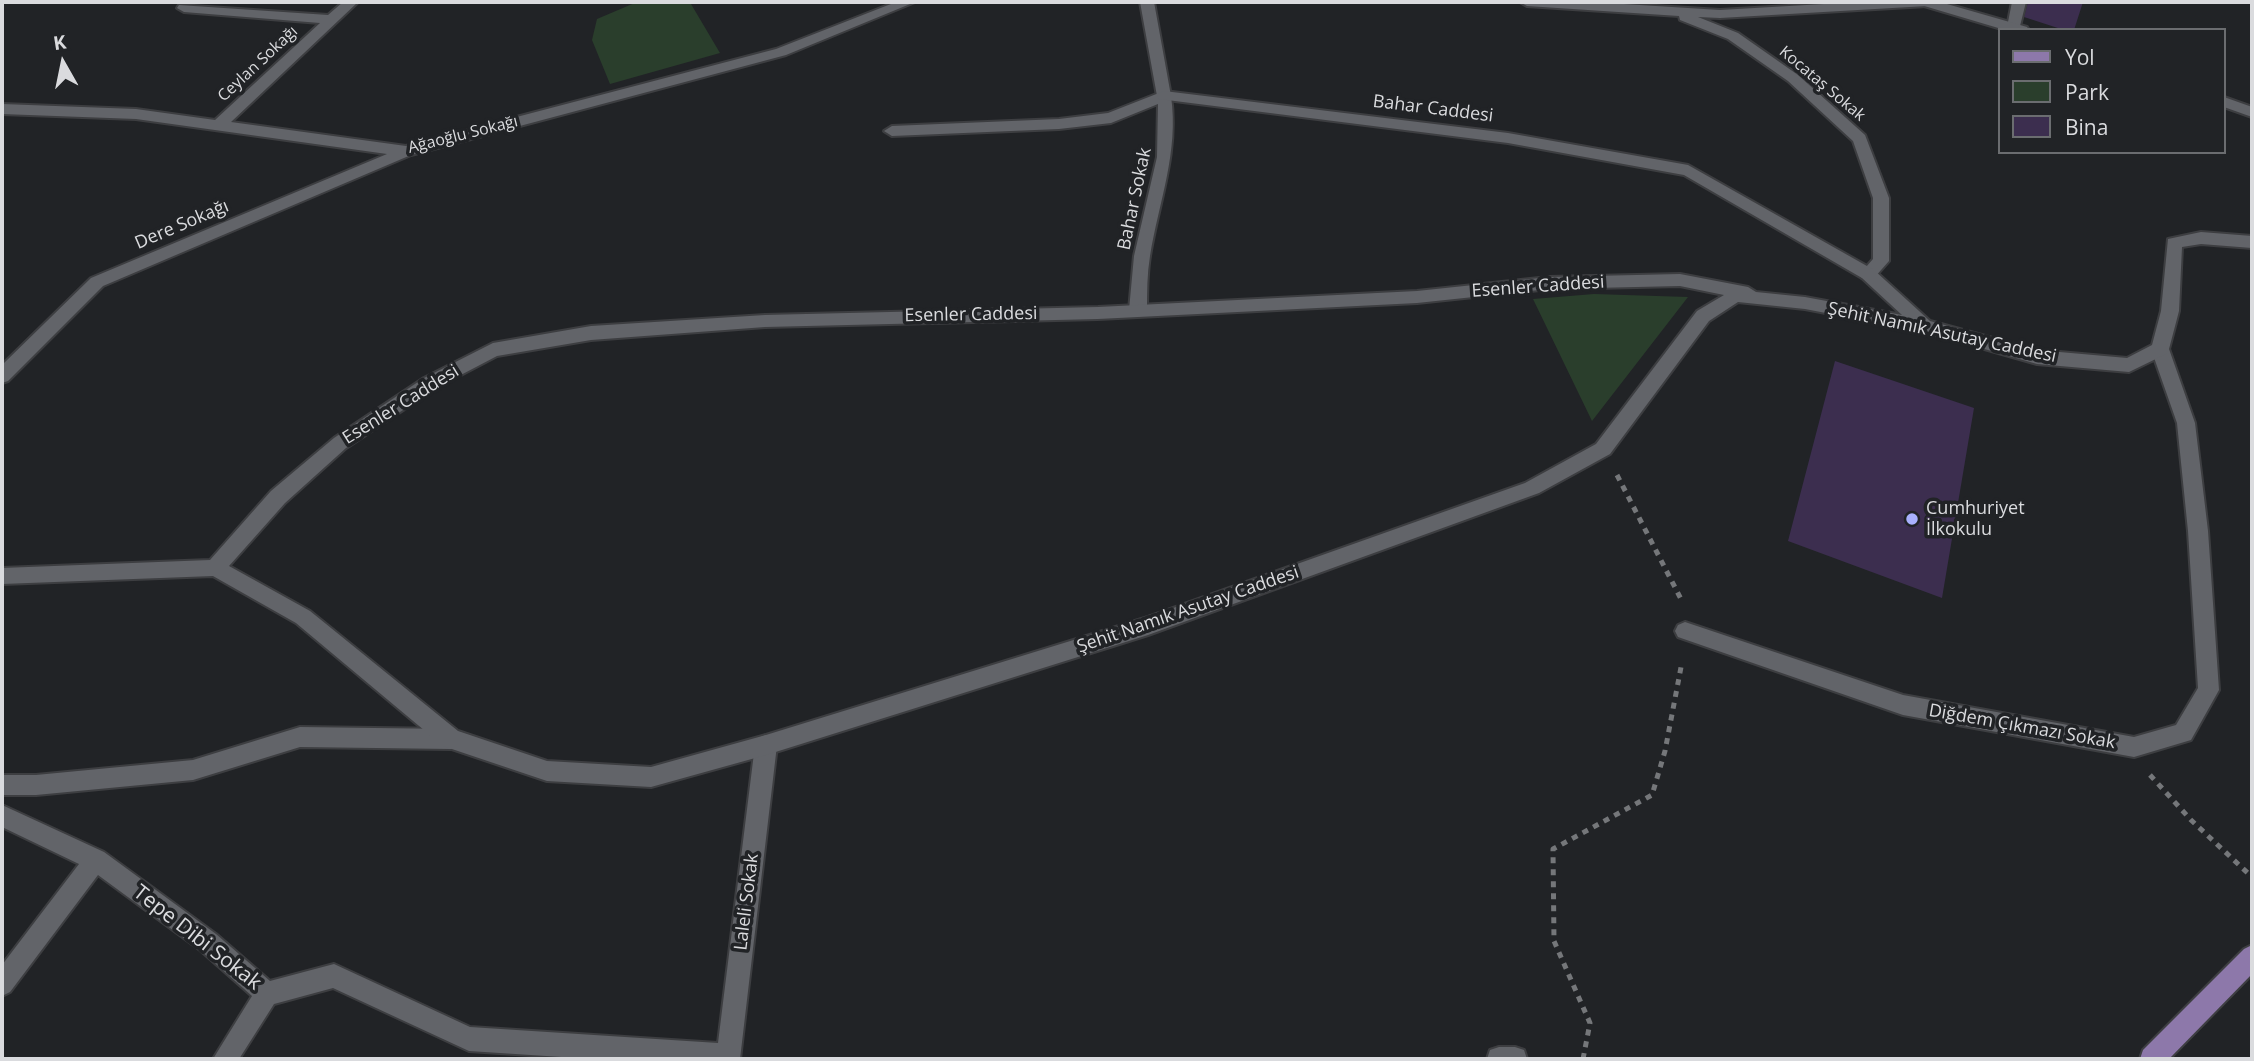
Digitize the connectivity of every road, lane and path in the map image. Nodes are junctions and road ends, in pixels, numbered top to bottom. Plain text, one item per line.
1 (351, 2) edge
2 (908, 2) edge
3 (1147, 2) edge
4 (1527, 2) edge
5 (1926, 2) edge
6 (2019, 2) edge
7 (184, 8) dead end
8 (1671, 12) junction
9 (331, 20) junction
10 (2018, 28) edge
11 (1164, 96) junction
12 (2226, 103) edge
13 (2, 109) edge
14 (2252, 112) edge
15 (220, 124) junction
16 (892, 131) dead end
17 (406, 151) junction
18 (2252, 242) edge
19 (1868, 274) junction
20 (1805, 303) junction
21 (1138, 310) junction
22 (1925, 326) junction
23 (2160, 349) junction
24 (2, 376) edge
25 (1603, 449) junction
26 (215, 568) junction
27 (2, 576) edge
28 (1685, 631) junction
29 (452, 739) junction
30 (766, 745) junction
31 (2134, 747) junction
32 (2, 785) edge
33 (2, 816) edge
34 (96, 860) junction
35 (2252, 877) edge
36 (2252, 957) edge
37 (2, 984) edge
38 (267, 993) junction
39 (728, 1058) edge
40 (225, 1059) edge
41 (1499, 1059) edge
42 (1515, 1059) edge
43 (1583, 1059) edge
44 (2152, 1059) edge

1 - 9 street, Ceylan Sokağı
2 - 17 street, Ağaoğlu Sokağı
3 - 11 street, Bahar Sokak
4 - 8 street
5 - 8 street
5 - 10 street
6 - 10 street
7 - 9 street
8 - 19 street, Kocataş Sokak
9 - 15 street, Ceylan Sokağı
11 - 16 street, Bahar Caddesi
11 - 19 street, Bahar Caddesi
11 - 21 street, Bahar Sokak
12 - 14 main road
13 - 15 street, Ağaoğlu Sokağı
15 - 17 street, Ağaoğlu Sokağı
17 - 24 street, Dere Sokağı
18 - 23 street
19 - 22 street, Bahar Caddesi
20 - 21 street, Esenler Caddesi
20 - 22 street, Şehit Namık Asutay Caddesi
20 - 25 street, Şehit Namık Asutay Caddesi
21 - 26 street, Esenler Caddesi
22 - 23 street, Şehit Namık Asutay Caddesi
23 - 31 street, Diğdem Çıkmazı Sokak
25 - 28 path
25 - 30 street, Şehit Namık Asutay Caddesi
26 - 27 street
26 - 29 street, Şehit Namık Asutay Caddesi
28 - 31 street, Diğdem Çıkmazı Sokak
28 - 43 path
29 - 30 street, Şehit Namık Asutay Caddesi
29 - 32 street
30 - 39 street, Laleli Sokak
31 - 35 path
33 - 34 street, Tepe Dibi Sokak
34 - 37 street
34 - 38 street, Tepe Dibi Sokak
36 - 44 main road
38 - 39 street, Tepe Dibi Sokak
38 - 40 street
41 - 42 street

